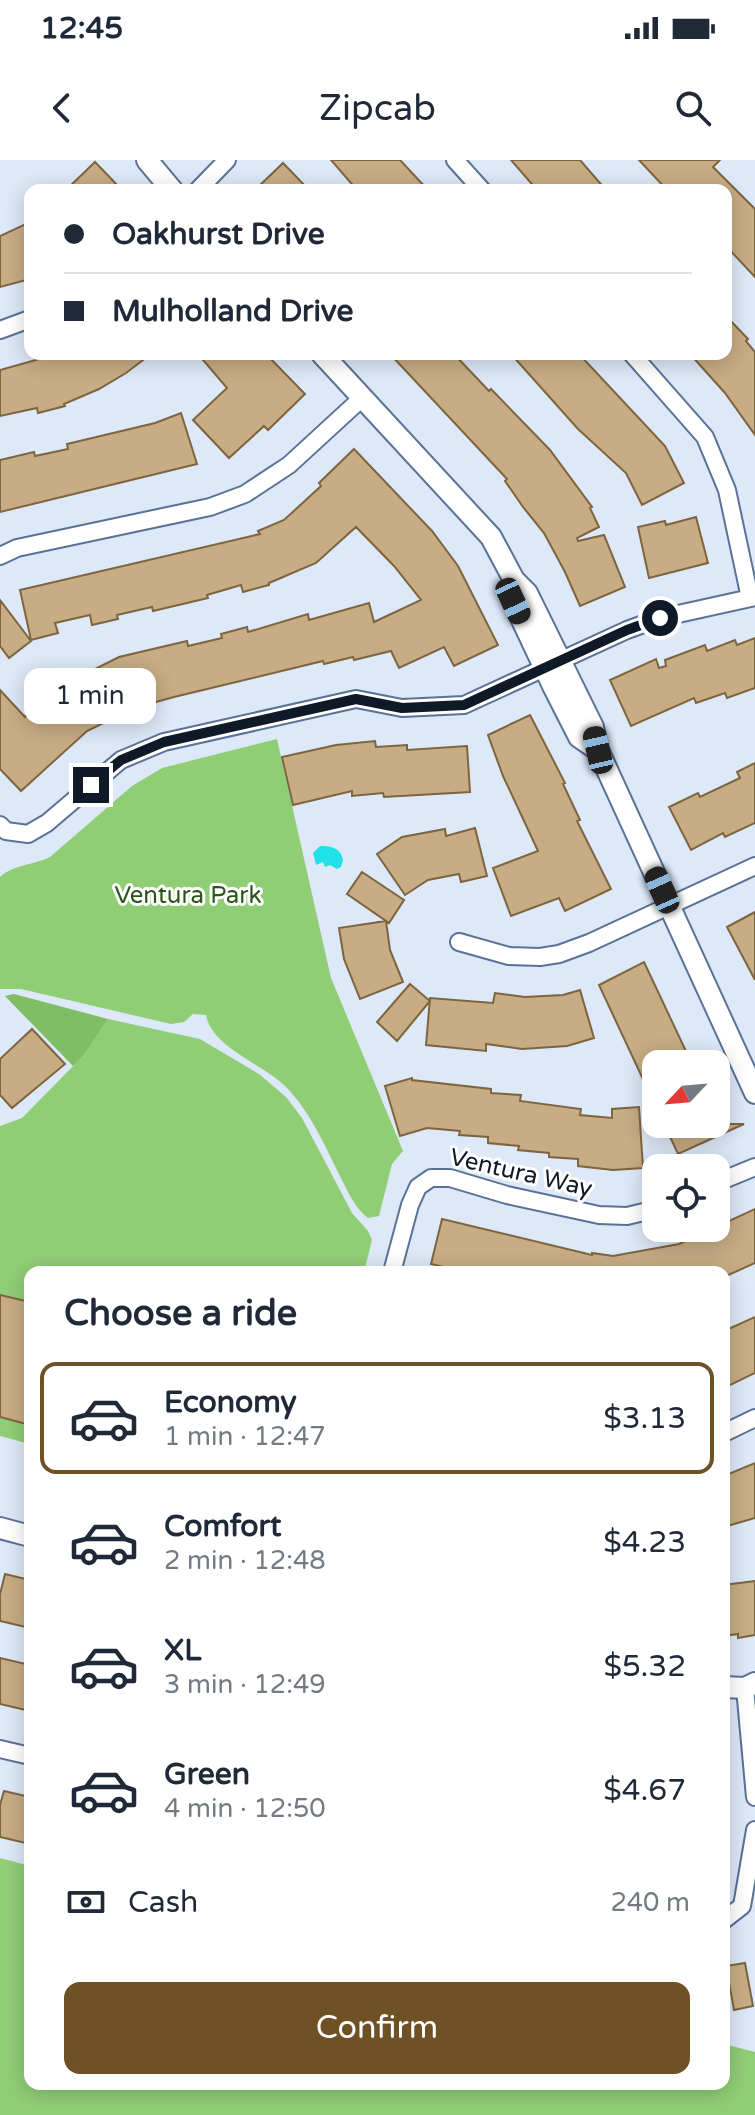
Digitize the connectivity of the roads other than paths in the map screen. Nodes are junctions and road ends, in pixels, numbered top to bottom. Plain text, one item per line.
1 (147, 160) edge
2 (227, 160) edge
3 (455, 160) edge
4 (167, 184) edge
5 (204, 184) edge
6 (477, 184) edge
7 (24, 321) edge
8 (0, 330) edge
9 (327, 360) edge
10 (637, 360) edge
11 (362, 398) junction
12 (0, 556) edge
13 (752, 597) edge
14 (553, 664) junction
15 (0, 825) edge
16 (755, 866) edge
17 (669, 906) junction
18 (459, 942) dead end
19 (755, 1093) edge
20 (755, 1167) edge
21 (730, 1177) edge
22 (642, 1212) edge
23 (394, 1266) edge
24 (755, 1418) edge
25 (730, 1430) edge
26 (0, 1528) edge
27 (24, 1534) edge
28 (741, 1686) edge
29 (0, 1749) edge
30 (24, 1755) edge
31 (755, 1797) edge
32 (755, 1830) edge
33 (730, 1915) edge

1 - 4 street
2 - 5 street
3 - 6 street
7 - 8 street
9 - 11 street
10 - 13 street
11 - 12 street
11 - 14 street
13 - 14 street
14 - 15 street
14 - 17 street
16 - 17 street
17 - 18 street
17 - 19 street
20 - 21 street
22 - 23 street, Ventura Way
24 - 25 street
26 - 27 street
28 - 31 street
29 - 30 street
32 - 33 street

